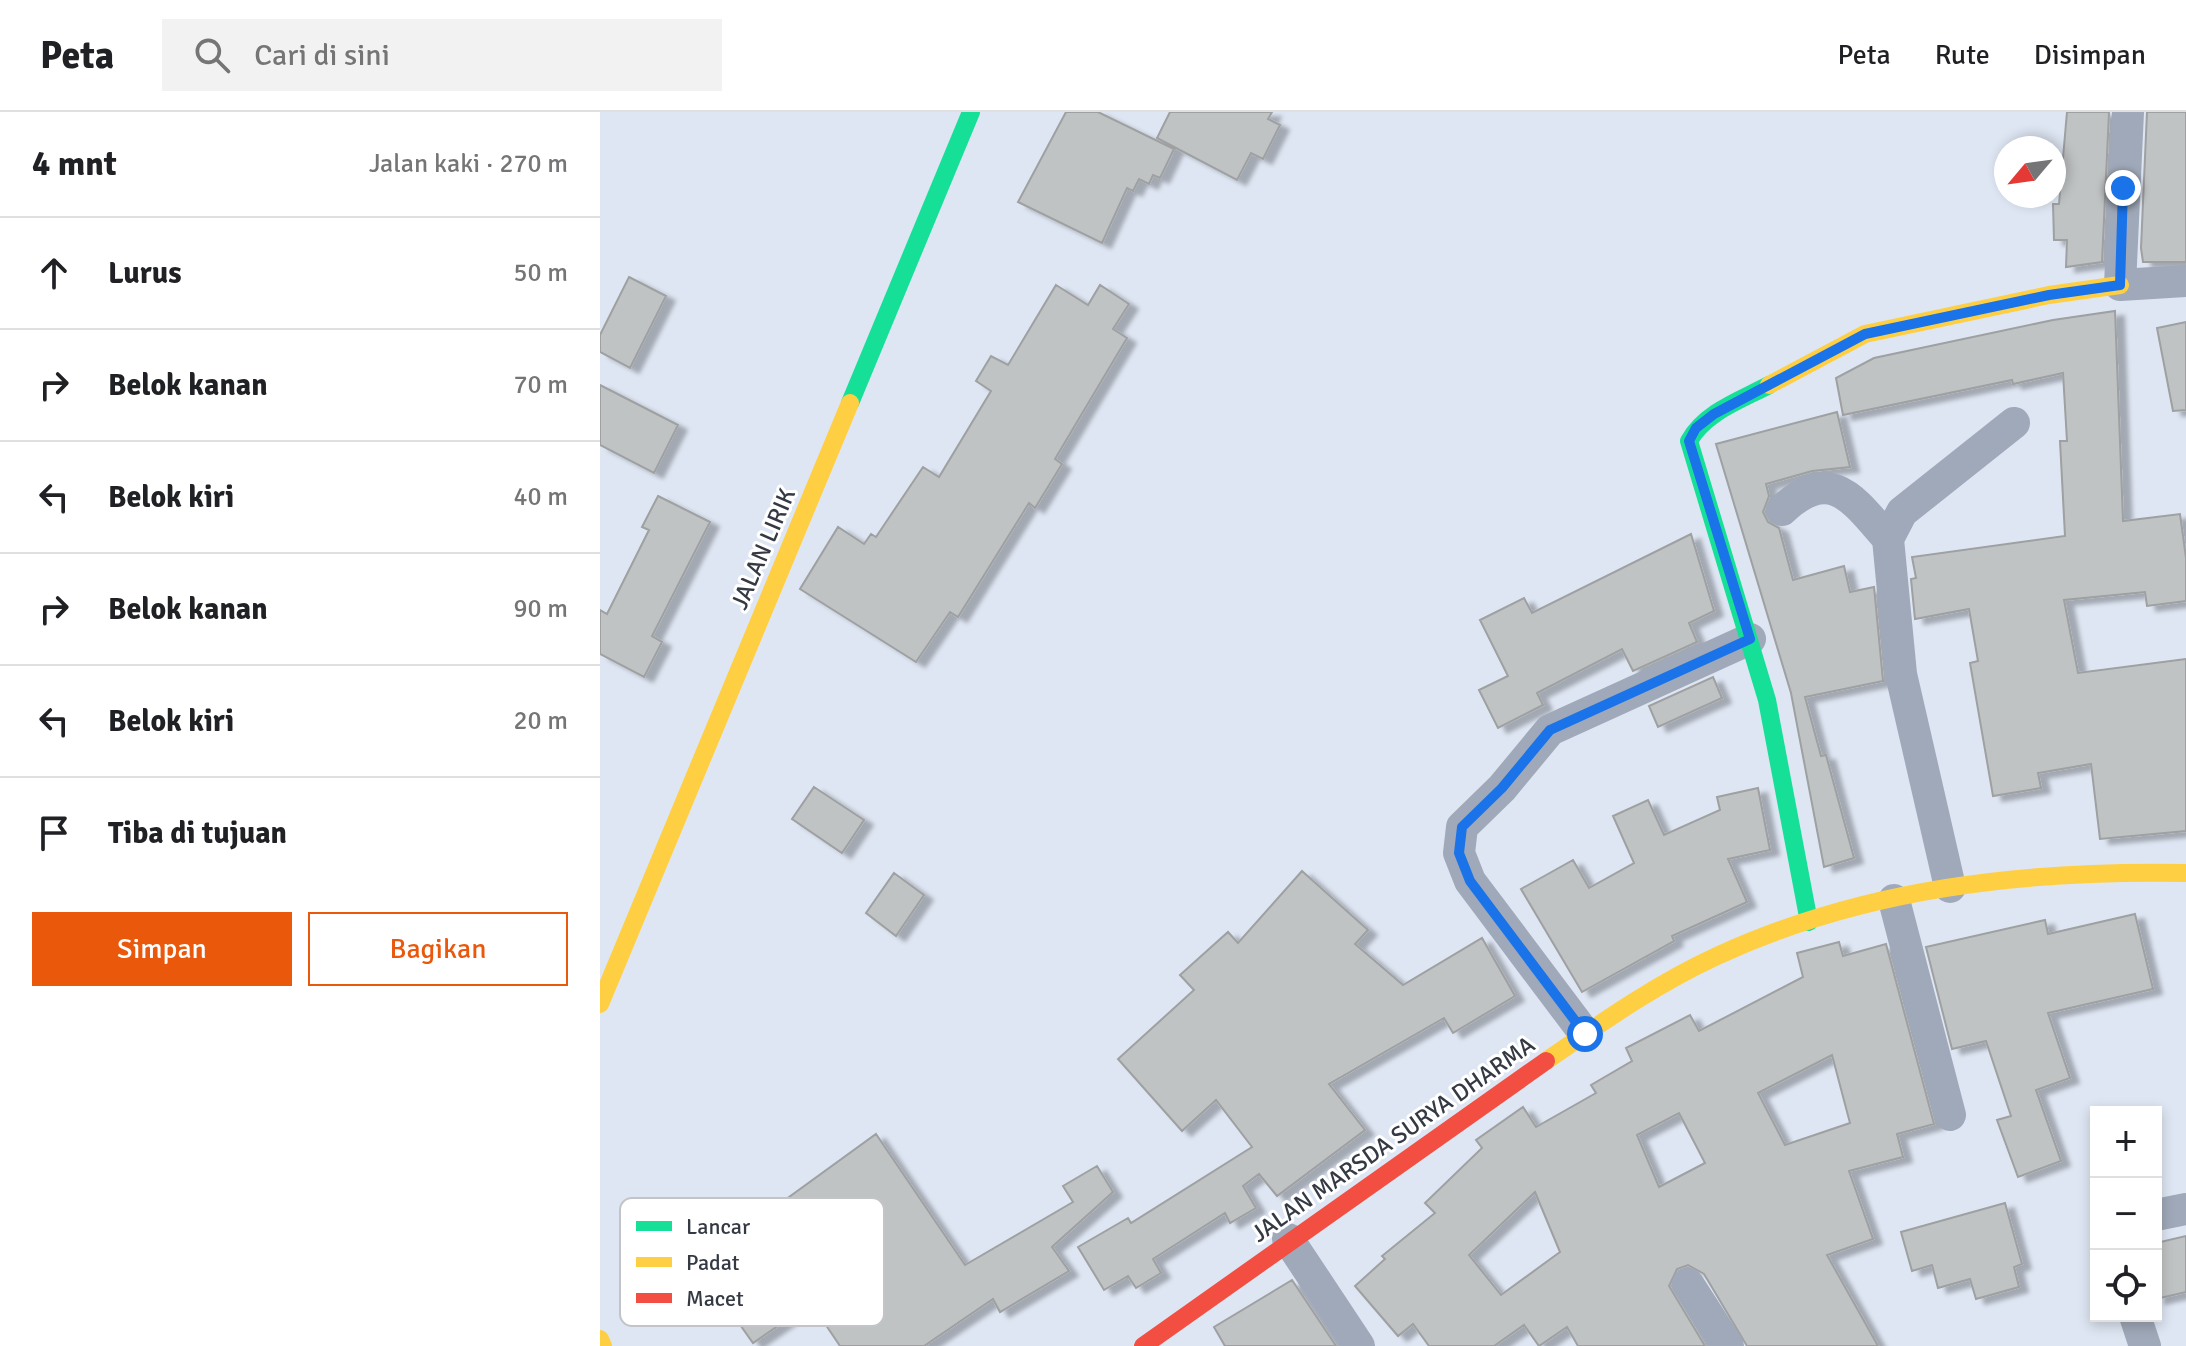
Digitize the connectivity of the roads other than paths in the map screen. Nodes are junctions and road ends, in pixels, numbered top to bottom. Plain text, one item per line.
1 (971, 112) edge
2 (2128, 112) edge
3 (2186, 281) edge
4 (2120, 285) junction
5 (2014, 423) dead end
6 (1782, 510) dead end
7 (1888, 539) junction
8 (1750, 639) junction
9 (2186, 873) edge
10 (1950, 887) junction
11 (1894, 900) junction
12 (1809, 922) junction
13 (600, 1004) edge
14 (1585, 1034) junction
15 (1950, 1115) dead end
16 (2186, 1209) edge
17 (2162, 1214) edge
18 (1288, 1239) junction
19 (1688, 1284) dead end
20 (2137, 1322) edge
21 (600, 1339) edge
22 (603, 1346) edge
23 (1143, 1346) edge
24 (1359, 1346) edge
25 (1728, 1346) edge
26 (2145, 1346) edge

1 - 13 main road, JALAN LIRIK
2 - 4 street
3 - 4 street
4 - 8 main road
5 - 7 street
6 - 7 street
7 - 10 street
8 - 12 main road
8 - 14 street
9 - 10 main road, JALAN MARSDA SURYA DHARMA
10 - 11 main road, JALAN MARSDA SURYA DHARMA
11 - 12 main road, JALAN MARSDA SURYA DHARMA
11 - 15 street
12 - 14 main road, JALAN MARSDA SURYA DHARMA
14 - 18 main road, JALAN MARSDA SURYA DHARMA
16 - 17 street
18 - 23 main road, JALAN MARSDA SURYA DHARMA
18 - 24 street
19 - 25 street
20 - 26 street
21 - 22 main road

